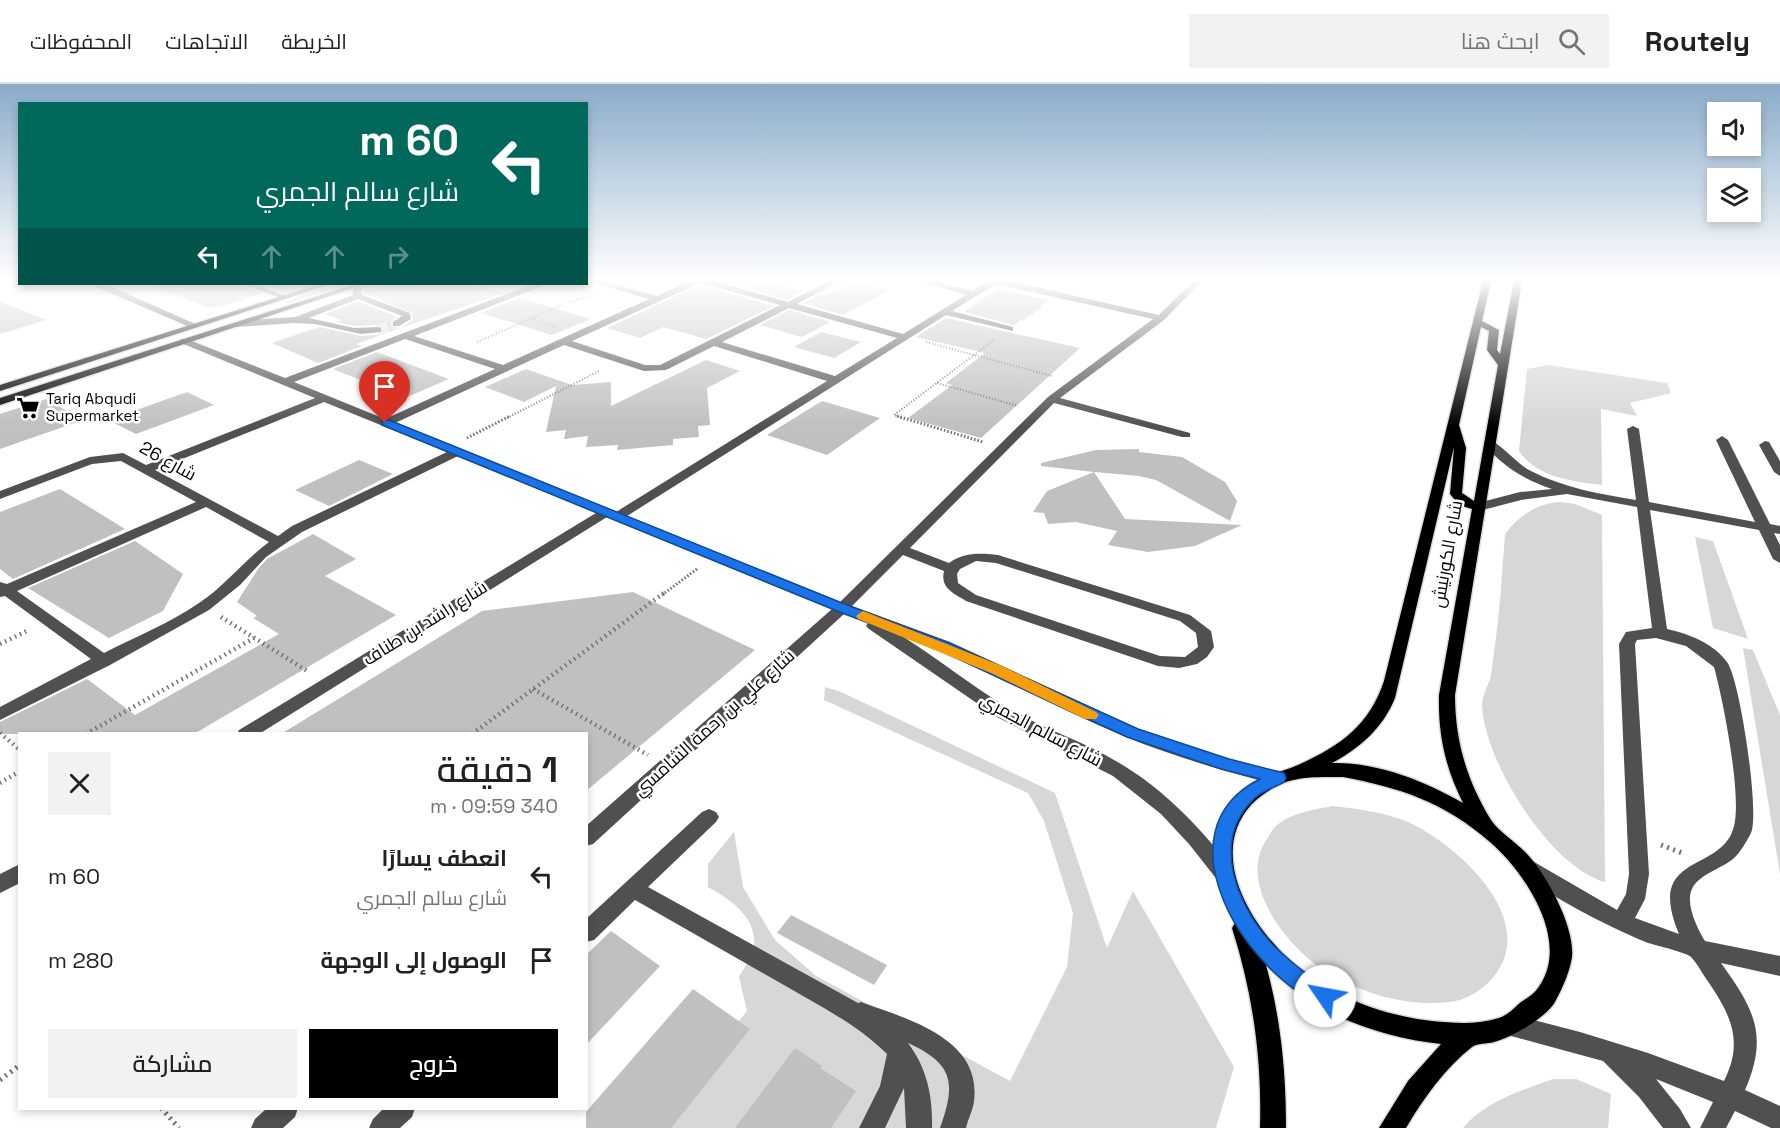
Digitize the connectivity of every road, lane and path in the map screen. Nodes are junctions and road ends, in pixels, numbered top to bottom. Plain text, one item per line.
1 (183, 330) edge
2 (219, 330) edge
3 (345, 330) edge
4 (358, 330) edge
5 (378, 330) tunnel mouth
6 (421, 330) edge
7 (505, 330) edge
8 (591, 330) edge
9 (742, 330) edge
10 (879, 330) edge
11 (916, 330) edge
12 (1009, 330) edge
13 (1145, 330) edge
14 (1475, 330) edge
15 (1493, 330) edge
16 (1509, 330) edge
17 (352, 332) junction
18 (405, 336) junction
19 (905, 337) junction
20 (184, 341) junction
21 (564, 342) junction
22 (716, 343) junction
23 (454, 352) junction
24 (973, 355) junction
25 (620, 360) junction
26 (1503, 364) junction
27 (504, 369) junction
28 (836, 380) junction
29 (285, 382) junction
30 (1073, 382) junction
31 (937, 383) junction
32 (0, 388) edge
33 (324, 398) junction
34 (1052, 399) junction
35 (0, 402) edge
36 (1039, 412) junction
37 (385, 423) junction
38 (1453, 426) junction
39 (1633, 429) dead end
40 (1186, 435) dead end
41 (1722, 440) dead end
42 (1490, 444) junction
43 (1765, 445) dead end
44 (1003, 448) junction
45 (452, 450) junction
46 (146, 469) junction
47 (1780, 471) edge
48 (1570, 491) junction
49 (0, 495) edge
50 (204, 502) junction
51 (1643, 504) junction
52 (1479, 507) junction
53 (611, 515) junction
54 (1766, 527) junction
55 (1780, 530) edge
56 (278, 541) junction
57 (901, 550) junction
58 (714, 556) junction
59 (1780, 559) edge
60 (951, 569) junction
61 (2, 590) edge
62 (204, 607) junction
63 (842, 608) junction
64 (49, 621) junction
65 (1660, 633) junction
66 (254, 638) junction
67 (0, 644) edge
68 (104, 661) junction
69 (327, 683) junction
70 (533, 688) junction
71 (0, 714) edge
72 (90, 732) edge
73 (248, 732) edge
74 (475, 732) edge
75 (0, 733) edge
76 (18, 748) edge
77 (667, 766) junction
78 (18, 772) edge
79 (1299, 772) junction
80 (1278, 778) junction
81 (0, 783) edge
82 (708, 817) dead end
83 (1487, 828) junction
84 (1637, 835) junction
85 (588, 836) edge
86 (1524, 864) junction
87 (1710, 865) junction
88 (1222, 871) junction
89 (18, 873) edge
90 (0, 884) edge
91 (633, 889) junction
92 (1237, 911) junction
93 (1621, 921) junction
94 (588, 931) edge
95 (1696, 948) junction
96 (1780, 966) edge
97 (841, 1005) junction
98 (1511, 1025) junction
99 (1468, 1035) junction
100 (1605, 1049) junction
101 (899, 1051) junction
102 (18, 1066) edge
103 (0, 1080) edge
104 (1729, 1095) junction
105 (163, 1110) edge
106 (284, 1110) edge
107 (401, 1110) edge
108 (1780, 1119) edge
109 (179, 1128) edge
110 (264, 1128) edge
111 (382, 1128) edge
112 (872, 1128) edge
113 (919, 1128) edge
114 (952, 1128) edge
115 (1273, 1128) edge
116 (1392, 1128) edge
117 (1678, 1128) edge
118 (1713, 1128) edge

1 - 32 main road
2 - 20 main road
3 - 17 street
4 - 17 street
5 - 17 street
6 - 18 street
7 - 23 path
8 - 21 street
9 - 22 street
10 - 19 street
11 - 19 street, شارع راشد بن طناف
12 - 24 path
13 - 30 street, شارع علي بن رحمة الشامسي
14 - 38 main road, شارع الكورنيش
15 - 26 main road
16 - 26 main road, شارع الكورنيش
18 - 23 street
18 - 29 street
19 - 24 path
19 - 28 street, شارع راشد بن طناف
20 - 29 street, شارع سالم الجمري
20 - 35 main road
21 - 25 street
21 - 27 street
22 - 25 street
22 - 28 street
23 - 27 street
24 - 30 path
24 - 31 path
25 - 45 path
26 - 42 main road, شارع الكورنيش
27 - 37 street
28 - 53 street, شارع راشد بن طناف
29 - 33 street, شارع سالم الجمري
30 - 34 street, شارع علي بن رحمة الشامسي
31 - 36 path
31 - 44 path
33 - 37 street, شارع سالم الجمري
33 - 46 street
34 - 36 street, شارع علي بن رحمة الشامسي
34 - 40 street
36 - 44 street, شارع علي بن رحمة الشامسي
37 - 45 street, شارع سالم الجمري
38 - 52 main road
38 - 79 main road, شارع الكورنيش
39 - 51 street
41 - 54 street
42 - 48 street
42 - 52 main road, شارع الكورنيش
43 - 47 street
44 - 57 street, شارع علي بن رحمة الشامسي
45 - 53 street, شارع سالم الجمري
45 - 56 street
46 - 49 street, شارع 26
46 - 50 street, شارع 26
48 - 51 street
48 - 52 street
50 - 56 street, شارع 26
50 - 61 street
51 - 54 street
51 - 65 street
52 - 83 main road, شارع الكورنيش
53 - 58 street, شارع سالم الجمري
53 - 69 street, شارع راشد بن طناف
54 - 55 street
54 - 59 street
56 - 62 street
57 - 60 street
57 - 63 street, شارع علي بن رحمة الشامسي
58 - 63 street, شارع سالم الجمري
58 - 70 path
60 - 60 street
61 - 64 street
62 - 66 path
62 - 68 street
63 - 77 street, شارع علي بن رحمة الشامسي
63 - 80 street, شارع سالم الجمري
63 - 88 street, شارع سالم الجمري
64 - 67 path
64 - 68 street
65 - 84 street
65 - 87 street
66 - 69 path
66 - 72 path
68 - 71 street
69 - 73 street, شارع راشد بن طناف
70 - 74 path
70 - 77 path
75 - 76 path
77 - 85 street, شارع علي بن رحمة الشامسي
78 - 81 path
79 - 80 main road
79 - 83 main road
80 - 88 main road
82 - 91 street
83 - 86 main road
84 - 87 path
84 - 93 street
86 - 93 street
86 - 98 main road
87 - 95 street
88 - 92 main road
89 - 90 street
91 - 94 street
91 - 97 street
92 - 99 main road
92 - 115 main road
93 - 95 street
95 - 96 street
95 - 104 street
97 - 101 street
97 - 114 street
98 - 99 main road
98 - 100 street
99 - 116 main road
100 - 104 street
100 - 117 street
101 - 112 street
101 - 113 street
102 - 103 path
104 - 108 street
104 - 118 street
105 - 109 path
106 - 110 street
107 - 111 street

